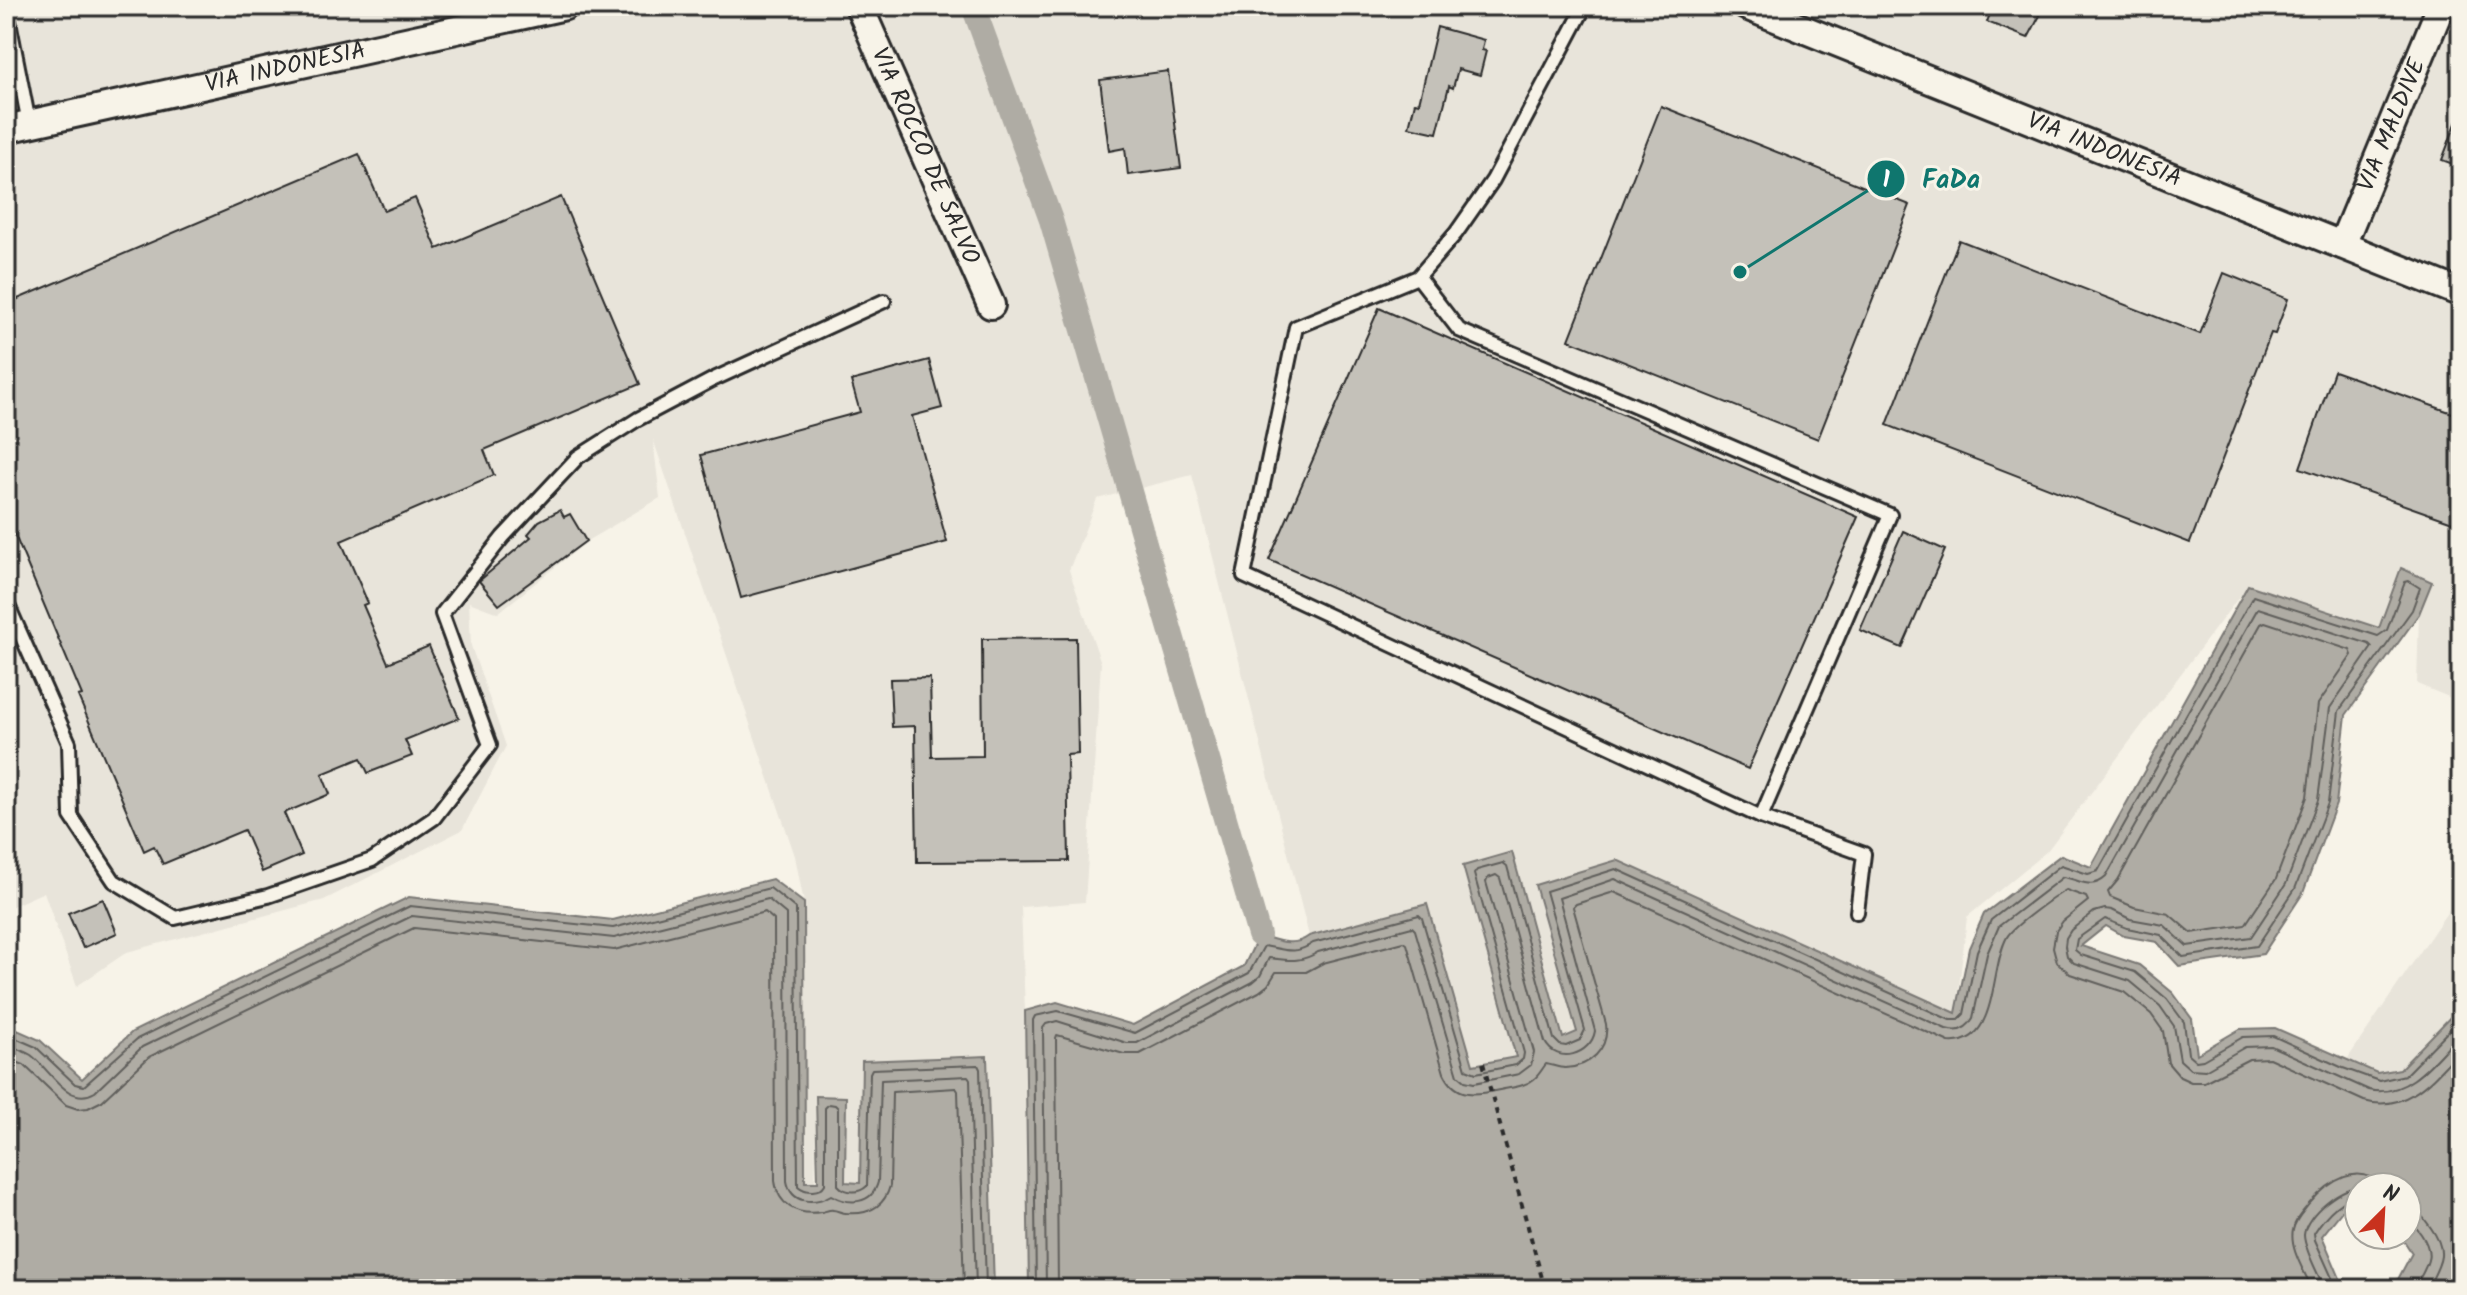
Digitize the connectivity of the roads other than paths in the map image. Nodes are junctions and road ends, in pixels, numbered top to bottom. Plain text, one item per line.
1 (6, 6) edge
2 (565, 6) edge
3 (859, 6) edge
4 (1585, 6) edge
5 (1746, 6) edge
6 (2441, 6) edge
7 (17, 126) edge
8 (2342, 245) junction
9 (1418, 277) junction
10 (2461, 293) edge
11 (884, 301) dead end
12 (991, 305) dead end
13 (6, 601) edge
14 (1761, 817) junction
15 (1857, 912) dead end

1 - 7 lane
2 - 7 street, VIA INDONESIA
3 - 12 street, VIA ROCCO DE SALVO
4 - 9 lane
5 - 8 street, VIA INDONESIA
6 - 8 street, VIA MALDIVE
8 - 10 street, VIA INDONESIA
9 - 14 lane
9 - 14 lane
11 - 13 lane
14 - 15 lane

